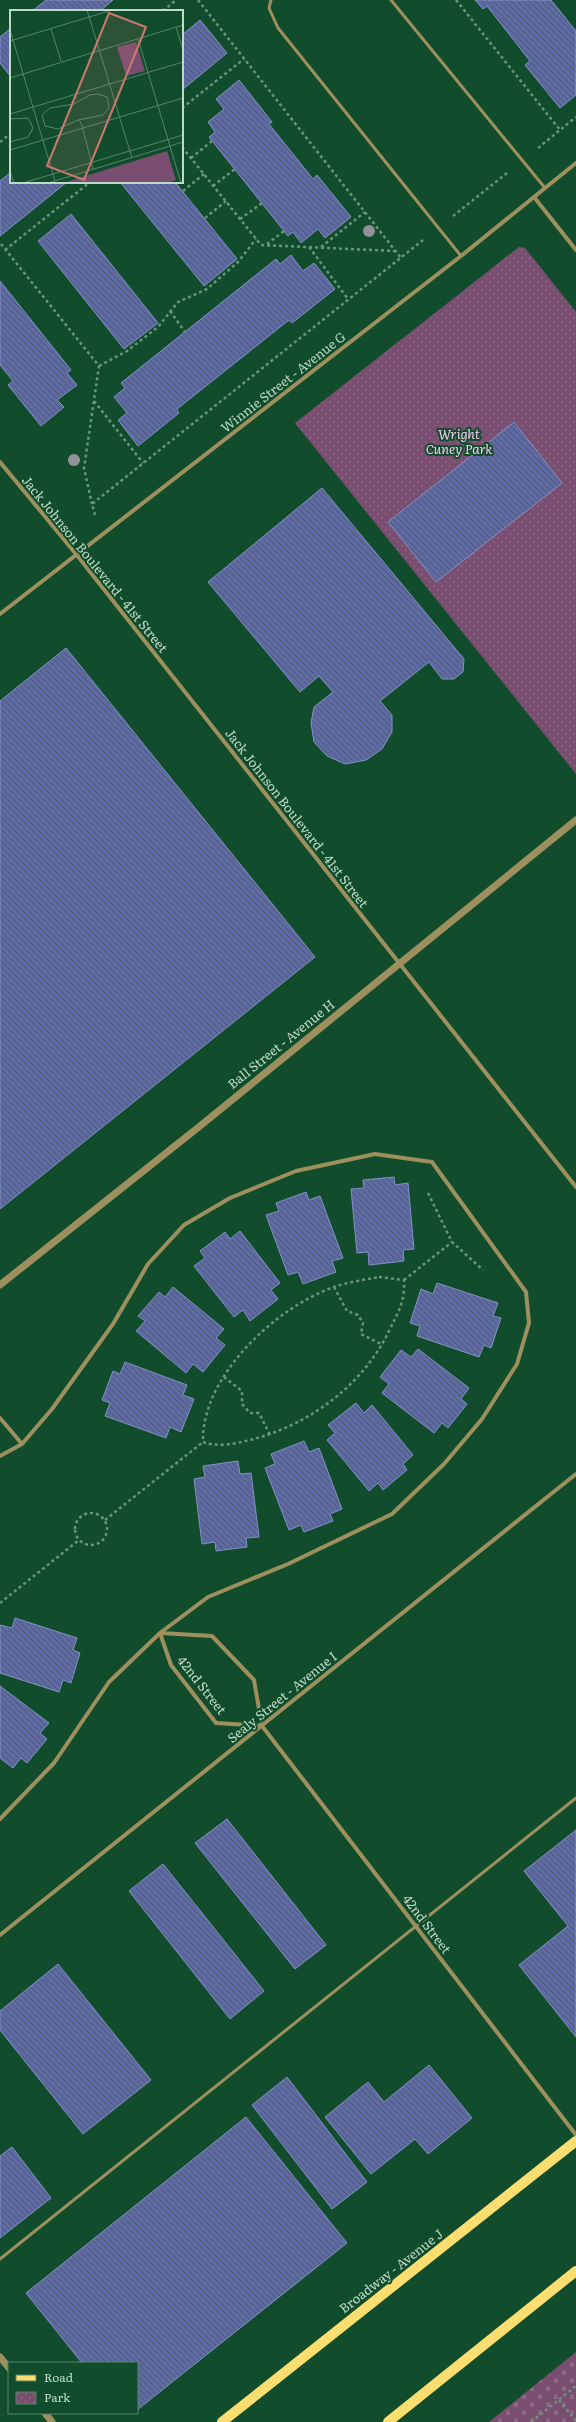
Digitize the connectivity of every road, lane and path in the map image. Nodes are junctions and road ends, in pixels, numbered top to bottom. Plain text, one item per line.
1 (176, 0) edge
2 (198, 0) edge
3 (270, 0) edge
4 (391, 0) edge
5 (456, 0) edge
6 (163, 10) edge
7 (244, 59) junction
8 (183, 107) edge
9 (576, 117) edge
10 (560, 130) junction
11 (10, 134) edge
12 (212, 141) dead end
13 (0, 142) edge
14 (183, 148) edge
15 (191, 158) junction
16 (523, 161) junction
17 (576, 162) edge
18 (235, 169) dead end
19 (204, 174) junction
20 (89, 183) edge
21 (213, 186) junction
22 (545, 188) junction
23 (183, 191) dead end
24 (534, 197) junction
25 (226, 201) junction
26 (262, 203) dead end
27 (365, 212) junction
28 (205, 218) dead end
29 (240, 219) junction
30 (439, 228) junction
31 (284, 231) dead end
32 (256, 239) junction
33 (1, 244) edge
34 (266, 244) junction
35 (309, 247) junction
36 (321, 247) junction
37 (5, 250) junction
38 (576, 250) edge
39 (395, 251) junction
40 (461, 256) junction
41 (401, 258) junction
42 (348, 299) junction
43 (170, 311) junction
44 (185, 332) dead end
45 (99, 366) junction
46 (94, 401) junction
47 (0, 462) edge
48 (143, 463) junction
49 (92, 504) junction
50 (101, 535) junction
51 (76, 554) junction
52 (0, 614) edge
53 (576, 820) edge
54 (399, 964) junction
55 (576, 1187) edge
56 (452, 1242) dead end
57 (404, 1280) junction
58 (0, 1285) edge
59 (334, 1287) junction
60 (383, 1345) junction
61 (224, 1377) junction
62 (0, 1418) edge
63 (270, 1435) junction
64 (203, 1442) junction
65 (22, 1444) junction
66 (0, 1456) edge
67 (576, 1474) edge
68 (105, 1520) junction
69 (79, 1540) junction
70 (0, 1603) edge
71 (160, 1633) junction
72 (262, 1726) junction
73 (576, 1798) edge
74 (0, 1819) edge
75 (415, 1926) junction
76 (0, 1935) edge
77 (576, 2135) edge
78 (576, 2141) edge
79 (0, 2259) edge
80 (576, 2271) edge
81 (0, 2357) edge
82 (8, 2367) edge
83 (576, 2386) edge
84 (559, 2400) junction
85 (46, 2414) edge
86 (576, 2421) edge
87 (52, 2422) edge
88 (222, 2422) edge
89 (388, 2422) edge
90 (531, 2422) edge

1 - 6 path
2 - 7 path
3 - 30 lane
4 - 16 lane
5 - 10 path
7 - 8 path
7 - 27 path
9 - 10 path
10 - 16 path
11 - 13 path
12 - 15 path
14 - 15 path
15 - 19 path
16 - 22 lane
16 - 30 path
17 - 22 street, Winnie Street - Avenue G
18 - 21 path
19 - 21 path
19 - 23 path
20 - 37 path
21 - 25 path
22 - 24 street, Winnie Street - Avenue G
24 - 38 street
24 - 40 street, Winnie Street - Avenue G
25 - 28 path
25 - 29 path
26 - 29 path
27 - 36 path
27 - 39 path
29 - 32 path
30 - 40 lane
30 - 41 path
31 - 34 path
32 - 34 path
32 - 43 path
33 - 37 path
34 - 35 path
35 - 36 path
35 - 42 path
36 - 39 path
37 - 45 path
39 - 41 path
40 - 50 street, Winnie Street - Avenue G
41 - 42 path
42 - 48 path
43 - 44 path
43 - 45 path
45 - 46 path
46 - 48 path
46 - 49 path
47 - 51 street, Jack Johnson Boulevard - 41st Street
48 - 49 path
49 - 50 path
50 - 51 street, Winnie Street - Avenue G
51 - 52 street, Winnie Street - Avenue G
51 - 54 street, Jack Johnson Boulevard - 41st Street
53 - 54 street, Ball Street - Avenue H
54 - 55 street, Jack Johnson Boulevard - 41st Street
54 - 58 street, Ball Street - Avenue H
56 - 57 path
57 - 59 path
57 - 60 path
59 - 60 path
59 - 61 path
60 - 63 path
61 - 63 path
61 - 64 path
62 - 65 street
63 - 64 path
64 - 68 path
65 - 66 street
65 - 71 street
67 - 72 street, Sealy Street - Avenue I
68 - 69 path
68 - 69 path
69 - 70 path
71 - 72 street, 42nd Street
71 - 72 street, 42nd Street
71 - 74 street
72 - 75 street, 42nd Street
72 - 76 street, Sealy Street - Avenue I
73 - 75 lane
75 - 77 street, 42nd Street
75 - 79 lane
78 - 88 main road, Broadway - Avenue J
80 - 89 main road
81 - 82 street
83 - 84 path
84 - 86 path
84 - 90 path
85 - 87 street

